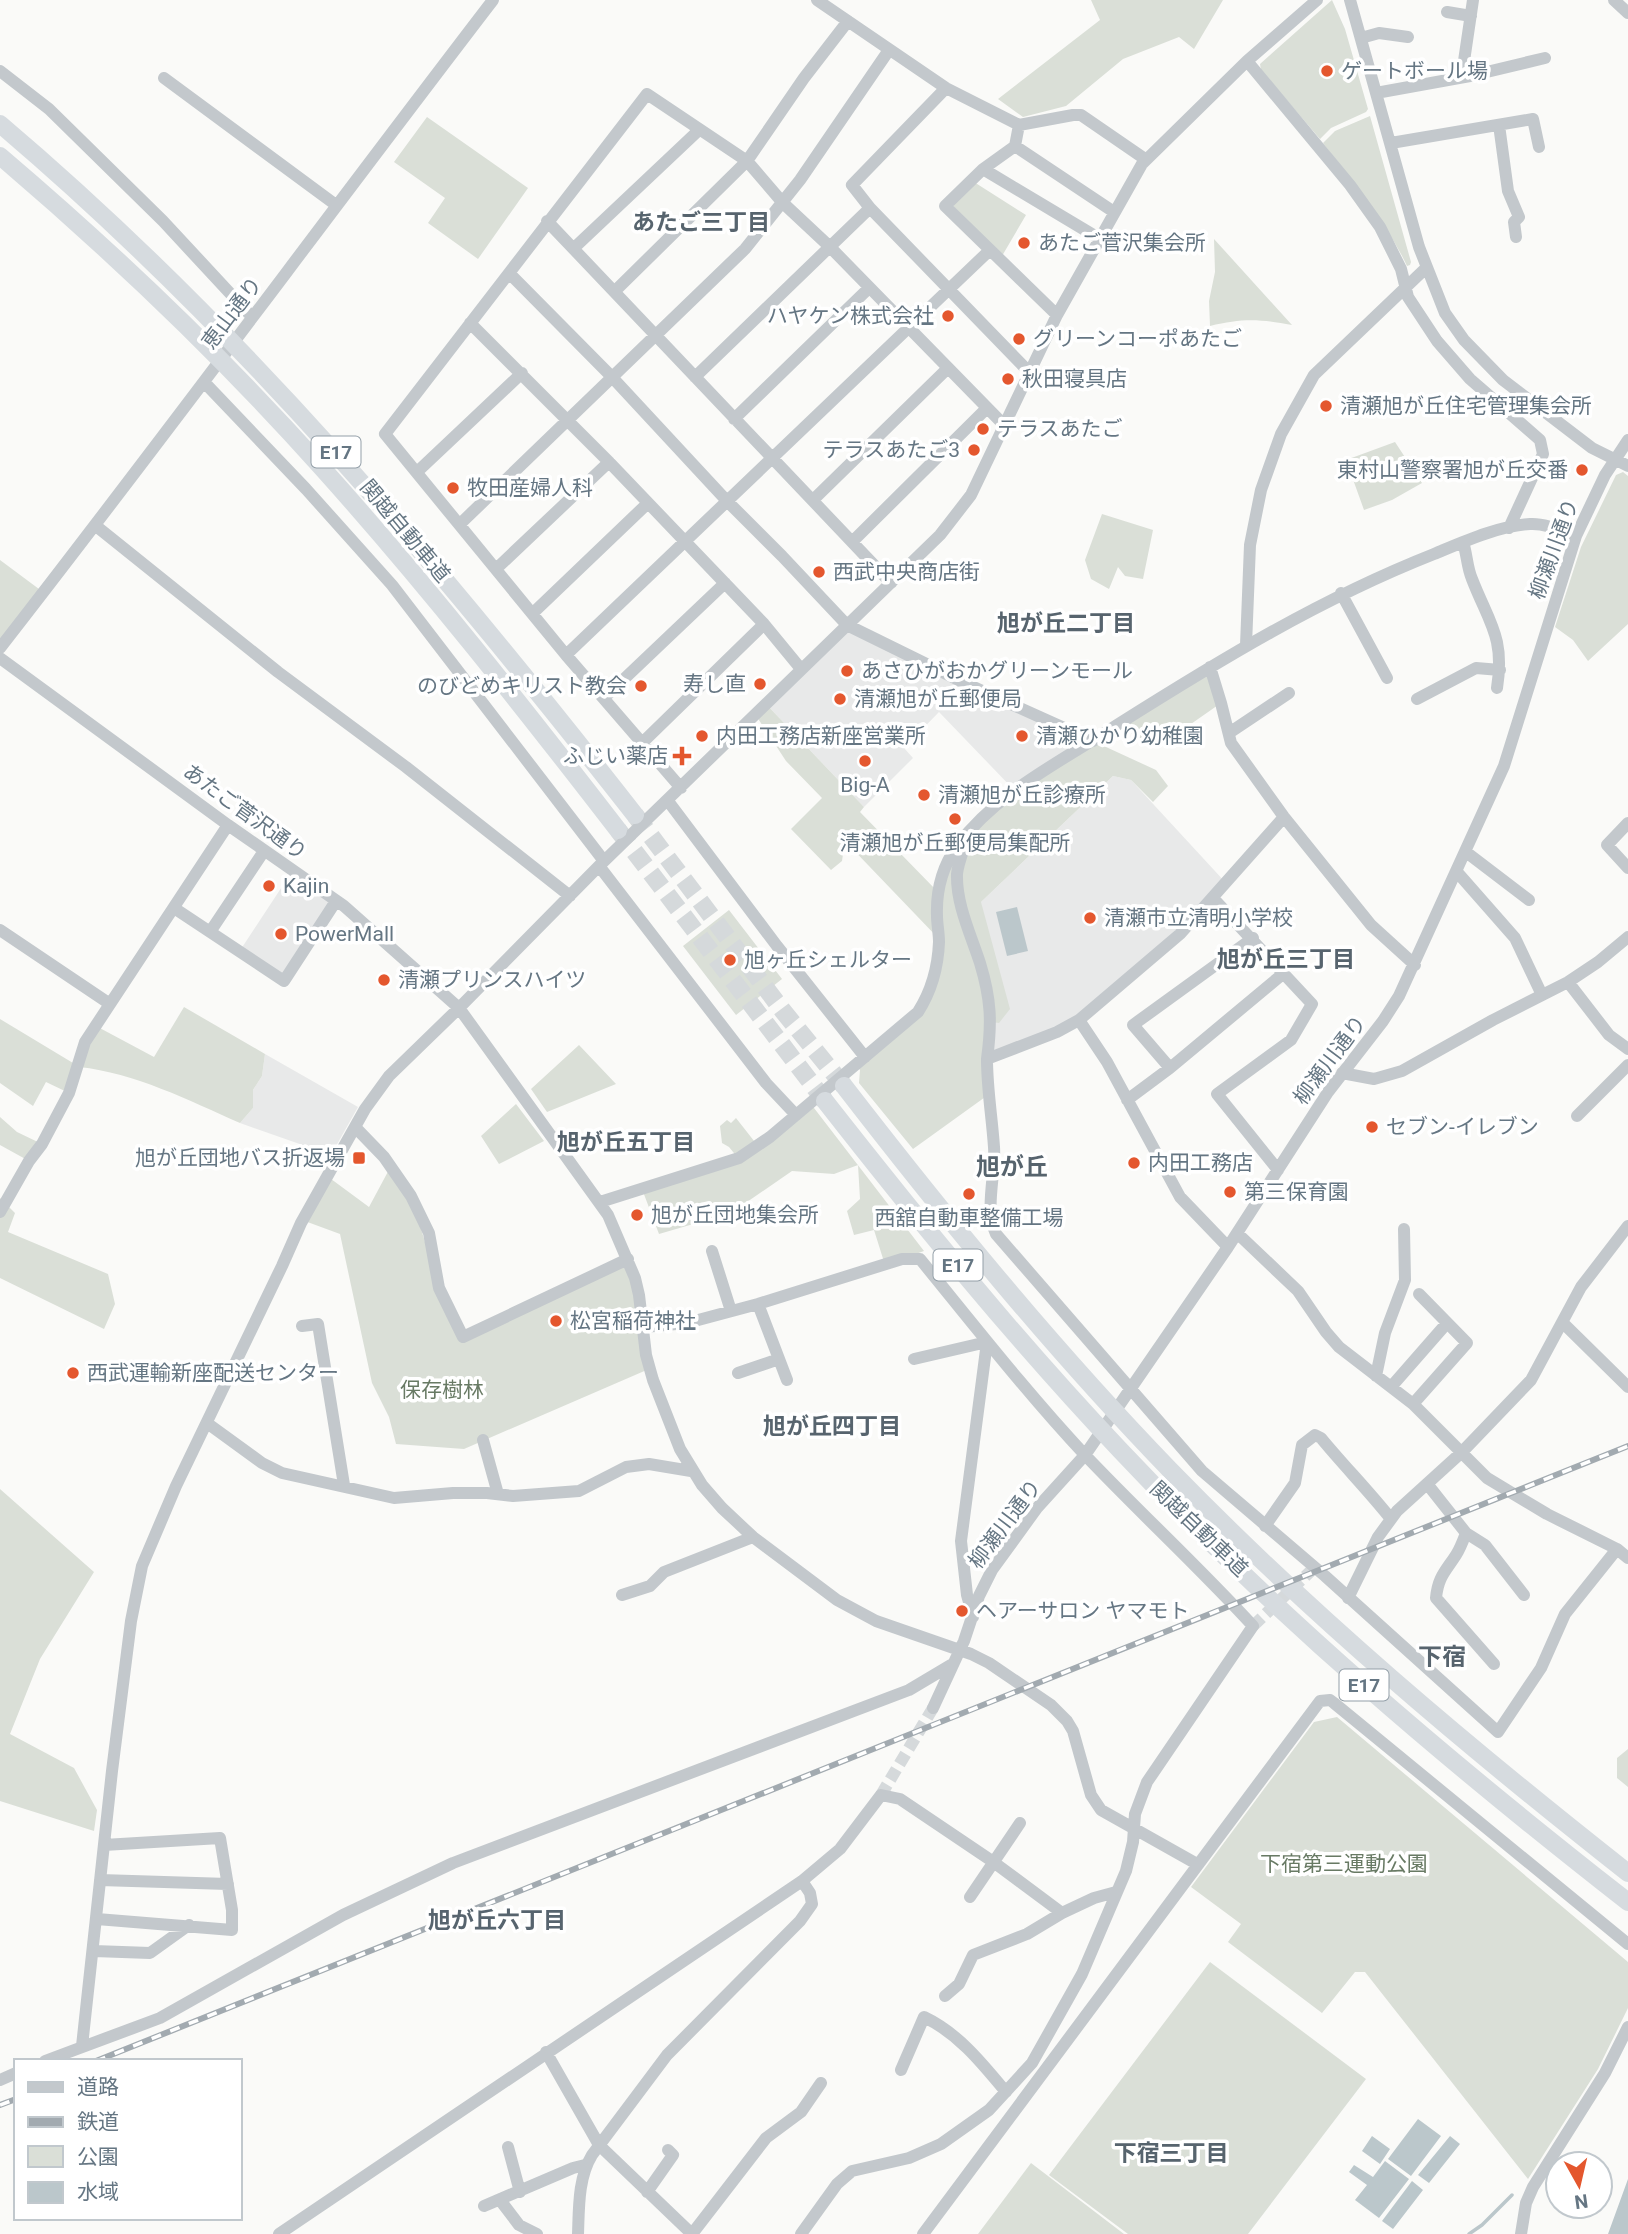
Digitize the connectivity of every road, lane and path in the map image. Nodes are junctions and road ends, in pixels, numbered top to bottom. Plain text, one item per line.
1 (494, 0) edge
2 (817, 0) edge
3 (1317, 0) edge
4 (1350, 0) edge
5 (1473, 0) edge
6 (1614, 0) edge
7 (1447, 12) dead end
8 (1628, 13) edge
9 (1471, 16) junction
10 (848, 21) junction
11 (1408, 37) dead end
12 (1361, 38) junction
13 (888, 50) junction
14 (1545, 58) dead end
15 (1247, 61) junction
16 (0, 71) edge
17 (1470, 76) junction
18 (164, 78) dead end
19 (946, 88) junction
20 (1376, 93) junction
21 (0, 124) edge
22 (1019, 125) junction
23 (1499, 125) junction
24 (699, 130) junction
25 (1391, 143) junction
26 (1015, 146) junction
27 (1539, 147) dead end
28 (0, 156) edge
29 (1145, 159) junction
30 (747, 161) junction
31 (984, 169) junction
32 (783, 203) junction
33 (336, 205) junction
34 (870, 208) junction
35 (1114, 212) junction
36 (547, 221) junction
37 (1516, 237) dead end
38 (1100, 239) junction
39 (829, 246) junction
40 (574, 248) junction
41 (990, 250) junction
42 (1426, 268) junction
43 (509, 273) junction
44 (1405, 287) junction
45 (869, 288) junction
46 (948, 290) junction
47 (615, 291) junction
48 (1057, 315) junction
49 (249, 321) junction
50 (470, 323) junction
51 (909, 329) junction
52 (657, 334) junction
53 (947, 369) junction
54 (522, 373) junction
55 (1030, 373) junction
56 (611, 376) junction
57 (695, 377) junction
58 (206, 379) junction
59 (987, 408) junction
60 (568, 419) junction
61 (734, 419) junction
62 (1005, 426) junction
63 (1628, 440) edge
64 (772, 458) junction
65 (1616, 460) junction
66 (609, 462) junction
67 (1628, 466) edge
68 (417, 472) junction
69 (813, 500) junction
70 (726, 501) junction
71 (648, 503) junction
72 (460, 524) junction
73 (96, 526) junction
74 (1509, 527) junction
75 (1576, 536) junction
76 (853, 541) junction
77 (686, 542) junction
78 (1463, 542) junction
79 (496, 569) junction
80 (725, 583) junction
81 (891, 583) junction
82 (1341, 593) junction
83 (533, 613) junction
84 (764, 624) junction
85 (847, 625) junction
86 (1246, 645) junction
87 (0, 648) edge
88 (566, 655) junction
89 (0, 658) edge
90 (1210, 667) junction
91 (801, 669) junction
92 (1500, 670) junction
93 (1387, 678) dead end
94 (1497, 688) dead end
95 (1289, 693) dead end
96 (604, 698) junction
97 (1417, 699) dead end
98 (1229, 733) junction
99 (1093, 741) junction
100 (642, 743) junction
101 (681, 788) junction
102 (668, 801) junction
103 (635, 815) tunnel mouth
104 (1284, 817) junction
105 (1628, 822) edge
106 (228, 825) junction
107 (618, 830) tunnel mouth
108 (969, 832) junction
109 (264, 850) junction
110 (1466, 852) junction
111 (605, 860) junction
112 (1628, 869) edge
113 (1457, 872) junction
114 (570, 896) junction
115 (1213, 898) junction
116 (1529, 900) dead end
117 (336, 901) junction
118 (174, 908) junction
119 (0, 930) edge
120 (210, 932) junction
121 (1628, 937) edge
122 (1253, 939) junction
123 (1415, 965) junction
124 (1284, 973) junction
125 (1568, 982) junction
126 (1542, 995) junction
127 (110, 1004) junction
128 (459, 1008) junction
129 (1079, 1020) junction
130 (1628, 1049) edge
131 (987, 1059) junction
132 (861, 1061) junction
133 (1628, 1066) edge
134 (1170, 1068) junction
135 (1342, 1073) junction
136 (74, 1082) junction
137 (844, 1086) tunnel mouth
138 (86, 1088) dead end
139 (1127, 1100) junction
140 (817, 1103) junction
141 (796, 1115) junction
142 (1577, 1116) dead end
143 (355, 1127) junction
144 (1278, 1170) junction
145 (600, 1202) junction
146 (0, 1212) edge
147 (1628, 1226) edge
148 (1404, 1229) dead end
149 (1237, 1233) junction
150 (1228, 1247) junction
151 (712, 1251) dead end
152 (628, 1259) junction
153 (1419, 1294) dead end
154 (758, 1304) junction
155 (731, 1311) junction
156 (1447, 1323) junction
157 (1563, 1323) junction
158 (302, 1326) dead end
159 (644, 1327) junction
160 (987, 1342) junction
161 (779, 1359) junction
162 (914, 1359) dead end
163 (738, 1373) dead end
164 (1376, 1376) junction
165 (787, 1380) dead end
166 (1391, 1387) junction
167 (1628, 1387) edge
168 (1130, 1388) junction
169 (1413, 1404) junction
170 (207, 1423) junction
171 (483, 1440) dead end
172 (1462, 1452) junction
173 (1085, 1455) junction
174 (691, 1471) junction
175 (344, 1485) junction
176 (1428, 1485) junction
177 (498, 1494) junction
178 (1391, 1518) junction
179 (1265, 1526) junction
180 (1466, 1533) junction
181 (753, 1537) junction
182 (1617, 1549) junction
183 (1628, 1558) edge
184 (622, 1595) dead end
185 (1524, 1595) dead end
186 (1348, 1598) junction
187 (973, 1617) junction
188 (961, 1649) junction
189 (1494, 1664) dead end
190 (951, 1665) junction
191 (933, 1709) tunnel mouth
192 (1020, 1823) dead end
193 (1134, 1829) junction
194 (104, 1845) junction
195 (994, 1862) junction
196 (1197, 1864) junction
197 (1628, 1874) edge
198 (100, 1880) junction
199 (802, 1881) junction
200 (228, 1884) junction
201 (1116, 1892) junction
202 (970, 1897) dead end
203 (1628, 1902) edge
204 (1062, 1913) junction
205 (97, 1919) junction
206 (190, 1926) junction
207 (1628, 1944) edge
208 (94, 1951) junction
209 (945, 1996) dead end
210 (1628, 2027) edge
211 (82, 2046) junction
212 (546, 2052) junction
213 (50, 2059) edge
214 (1032, 2063) junction
215 (901, 2070) dead end
216 (1045, 2072) junction
217 (821, 2083) dead end
218 (1006, 2092) junction
219 (599, 2145) junction
220 (507, 2148) dead end
221 (668, 2150) dead end
222 (585, 2165) junction
223 (520, 2192) junction
224 (647, 2192) junction
225 (500, 2200) junction
226 (484, 2206) dead end
227 (279, 2234) edge
228 (537, 2234) edge
229 (578, 2234) edge
230 (692, 2234) edge
231 (801, 2234) edge
232 (923, 2234) edge
233 (1521, 2234) edge

1 - 33 street, 恵山通り
2 - 10 street
3 - 15 street
4 - 12 street
5 - 9 street
6 - 8 street
7 - 9 street
9 - 17 street
10 - 13 street
10 - 30 street
11 - 12 street
12 - 20 street
13 - 19 street
13 - 32 street
14 - 17 street
15 - 29 street
15 - 44 street
16 - 49 street
17 - 20 street
18 - 33 street
19 - 22 street
19 - 34 street
20 - 25 street
21 - 103 highway, 関越自動車道 / E17
22 - 26 street
22 - 29 street
23 - 25 street
23 - 27 street
23 - 37 street
24 - 30 street
24 - 36 street
24 - 40 street
25 - 42 street
26 - 31 street
26 - 35 street
28 - 107 highway, 関越自動車道 / E17
29 - 35 street
30 - 32 street
30 - 47 street
31 - 38 street
31 - 41 street
32 - 39 street
32 - 52 street
33 - 49 street, 恵山通り
34 - 39 street
34 - 46 street
35 - 38 street
36 - 40 street
36 - 43 street
38 - 48 street
39 - 45 street
39 - 57 street
40 - 47 street
41 - 46 street
41 - 48 street
42 - 44 street
42 - 65 street
43 - 50 street
43 - 56 street
44 - 74 street
44 - 86 street
45 - 51 street
45 - 61 street
46 - 51 street
46 - 55 street
47 - 52 street
48 - 55 street
49 - 58 street, 恵山通り
50 - 54 street
50 - 68 street
51 - 53 street
51 - 64 street
52 - 56 street
52 - 57 street
53 - 59 street
53 - 69 street
54 - 60 street
54 - 68 street
55 - 62 street
56 - 60 street
56 - 70 street
57 - 61 street
58 - 73 street, 恵山通り
58 - 111 street
59 - 62 street
59 - 76 street
60 - 66 street
60 - 72 street
61 - 64 street
62 - 81 street
63 - 65 street, 柳瀬川通り
64 - 69 street
64 - 70 street
65 - 67 street
65 - 75 street, 柳瀬川通り
66 - 71 street
66 - 79 street
68 - 72 street
69 - 76 street
70 - 77 street
70 - 85 street
71 - 77 street
71 - 83 street
72 - 79 street
73 - 87 street, 恵山通り
73 - 114 street
74 - 75 street
74 - 78 street
75 - 110 street, 柳瀬川通り
76 - 81 street
77 - 80 street
77 - 88 street
78 - 82 street
78 - 92 street
79 - 83 street
80 - 84 street
80 - 96 street
81 - 85 street
82 - 86 street
82 - 93 street
83 - 88 street
84 - 91 street
84 - 100 street
85 - 91 street
85 - 99 street
86 - 90 street
88 - 96 street
89 - 106 street, あたご菅沢通り
90 - 98 street
90 - 99 street
91 - 101 street
92 - 94 street
92 - 97 street
95 - 98 street
96 - 100 street
98 - 104 street
99 - 108 street
100 - 101 street
101 - 102 street
102 - 111 street
102 - 132 street
104 - 115 street
104 - 123 street
105 - 112 street
106 - 109 street, あたご菅沢通り
106 - 118 street
108 - 131 street
108 - 132 street
109 - 117 street, あたご菅沢通り
109 - 120 street
110 - 113 street, 柳瀬川通り
110 - 116 street
111 - 114 street
111 - 141 street
113 - 123 street, 柳瀬川通り
113 - 126 street
114 - 128 street
115 - 122 street
115 - 129 street
117 - 120 street
117 - 128 street, あたご菅沢通り
118 - 120 street
118 - 127 street
119 - 127 street
121 - 125 street
122 - 124 street
122 - 134 street
123 - 135 street, 柳瀬川通り
124 - 134 street
124 - 144 street
125 - 126 street
125 - 130 street
126 - 135 street
127 - 136 street
128 - 143 street
128 - 145 street, あたご菅沢通り
129 - 131 street
129 - 139 street
131 - 168 street
132 - 140 street
133 - 142 street
134 - 139 street
135 - 144 street, 柳瀬川通り
136 - 138 street
136 - 146 street
137 - 197 highway, 関越自動車道 / E17
139 - 150 street
140 - 141 street
140 - 203 highway, 関越自動車道 / E17
141 - 145 street
143 - 152 street
143 - 170 street
144 - 149 street, 柳瀬川通り
145 - 152 street, あたご菅沢通り
147 - 157 street
148 - 164 street
149 - 150 street, 柳瀬川通り
149 - 164 street
150 - 168 street, 柳瀬川通り
151 - 155 street
152 - 159 street, あたご菅沢通り
153 - 156 street
154 - 155 street
154 - 160 street
154 - 161 street
155 - 159 street
156 - 166 street
156 - 169 street
157 - 167 street
157 - 172 street
158 - 175 street
159 - 174 street, あたご菅沢通り
160 - 162 street
160 - 173 street
160 - 187 street
161 - 163 street
161 - 165 street
164 - 166 street
166 - 169 street
168 - 173 street, 柳瀬川通り
168 - 179 street
169 - 172 street
170 - 175 street
170 - 194 street
171 - 177 street
172 - 176 street
172 - 182 street
173 - 187 street, 柳瀬川通り
173 - 193 street
174 - 177 street
174 - 181 street, あたご菅沢通り
175 - 177 street
176 - 178 street
176 - 180 street
178 - 179 street
178 - 186 street
179 - 186 street
180 - 185 street
180 - 189 street
181 - 184 street
181 - 188 street, あたご菅沢通り
182 - 183 street
182 - 186 street
187 - 188 street, 柳瀬川通り
188 - 190 street, 柳瀬川通り
188 - 193 street, あたご菅沢通り
190 - 191 street, 柳瀬川通り
190 - 211 street
192 - 195 street
193 - 196 street, あたご菅沢通り
193 - 201 street
194 - 198 street
194 - 200 street
195 - 199 street
195 - 202 street
195 - 204 street
196 - 207 street
196 - 216 street
198 - 200 street
198 - 205 street
199 - 212 street
199 - 219 street
200 - 206 street
201 - 204 street
201 - 214 street
204 - 209 street
205 - 206 street
205 - 208 street
206 - 208 street
208 - 211 street
210 - 233 street
211 - 213 street
212 - 219 street
212 - 227 street
214 - 216 street
214 - 218 street
215 - 218 street
216 - 232 street
217 - 230 street
218 - 231 street
219 - 222 street
219 - 224 street
220 - 223 street
221 - 224 street
222 - 223 street
222 - 229 street
223 - 225 street
224 - 230 street
225 - 226 street
225 - 228 street

